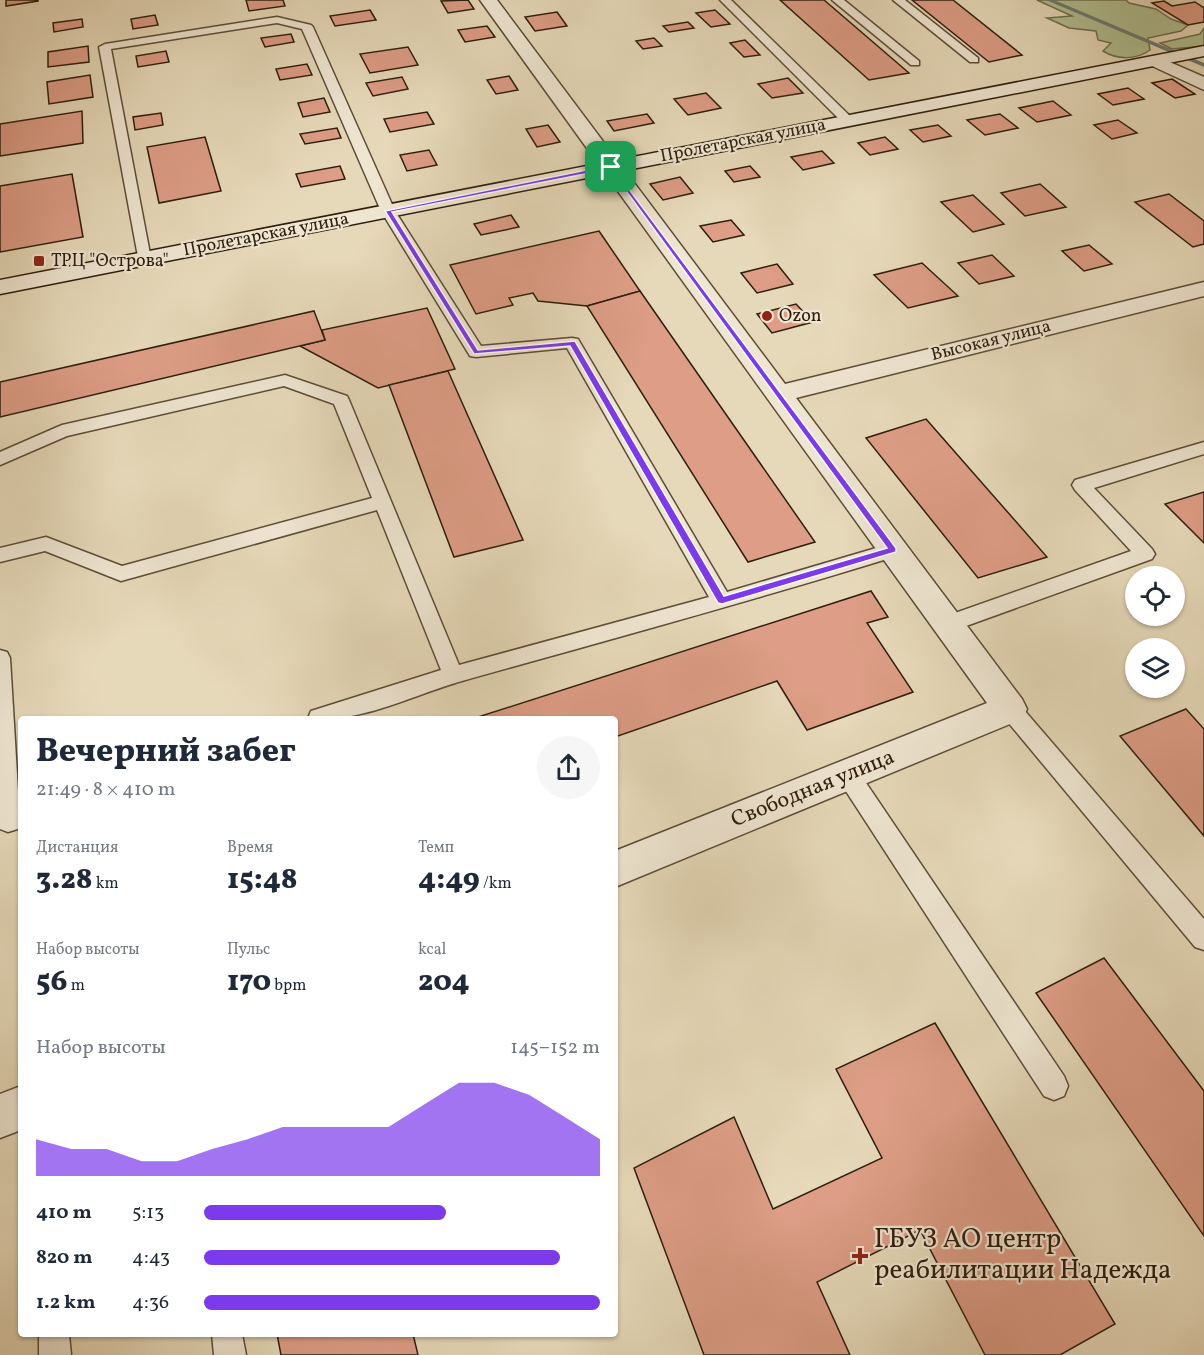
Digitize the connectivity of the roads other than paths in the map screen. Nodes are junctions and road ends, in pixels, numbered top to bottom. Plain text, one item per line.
1 (488, 0) edge
2 (725, 0) edge
3 (837, 0) edge
4 (898, 0) edge
5 (1181, 56) edge
6 (974, 60) dead end
7 (915, 63) dead end
8 (1204, 84) edge
9 (848, 121) junction
10 (611, 167) junction
11 (388, 211) junction
12 (144, 258) junction
13 (0, 287) edge
14 (1204, 289) edge
15 (778, 394) junction
16 (1204, 448) edge
17 (0, 459) edge
18 (383, 502) junction
19 (893, 550) junction
20 (0, 555) edge
21 (722, 601) junction
22 (948, 624) junction
23 (0, 658) edge
24 (453, 675) junction
25 (1010, 709) junction
26 (326, 716) edge
27 (848, 775) junction
28 (18, 818) edge
29 (618, 868) edge
30 (1204, 938) edge
31 (1054, 1086) dead end
32 (18, 1109) edge
33 (0, 1116) edge
34 (54, 1337) edge
35 (227, 1337) edge
36 (55, 1355) edge
37 (230, 1355) edge

1 - 10 street
2 - 9 lane
3 - 7 lane
4 - 6 lane
5 - 8 street
5 - 9 street, Пролетарская улица
9 - 10 street, Пролетарская улица
10 - 11 street, Пролетарская улица
10 - 15 street
11 - 12 street, Пролетарская улица
11 - 12 lane
11 - 21 lane
12 - 13 street, Пролетарская улица
14 - 15 street, Высокая улица
15 - 19 street
16 - 22 lane
17 - 18 lane
18 - 20 lane
18 - 24 lane
19 - 21 lane
19 - 22 street
21 - 24 lane
22 - 25 street
23 - 28 lane
24 - 26 lane
25 - 27 street, Свободная улица
25 - 30 lane
27 - 29 street, Свободная улица
27 - 31 lane
32 - 33 street
34 - 36 lane
35 - 37 lane

